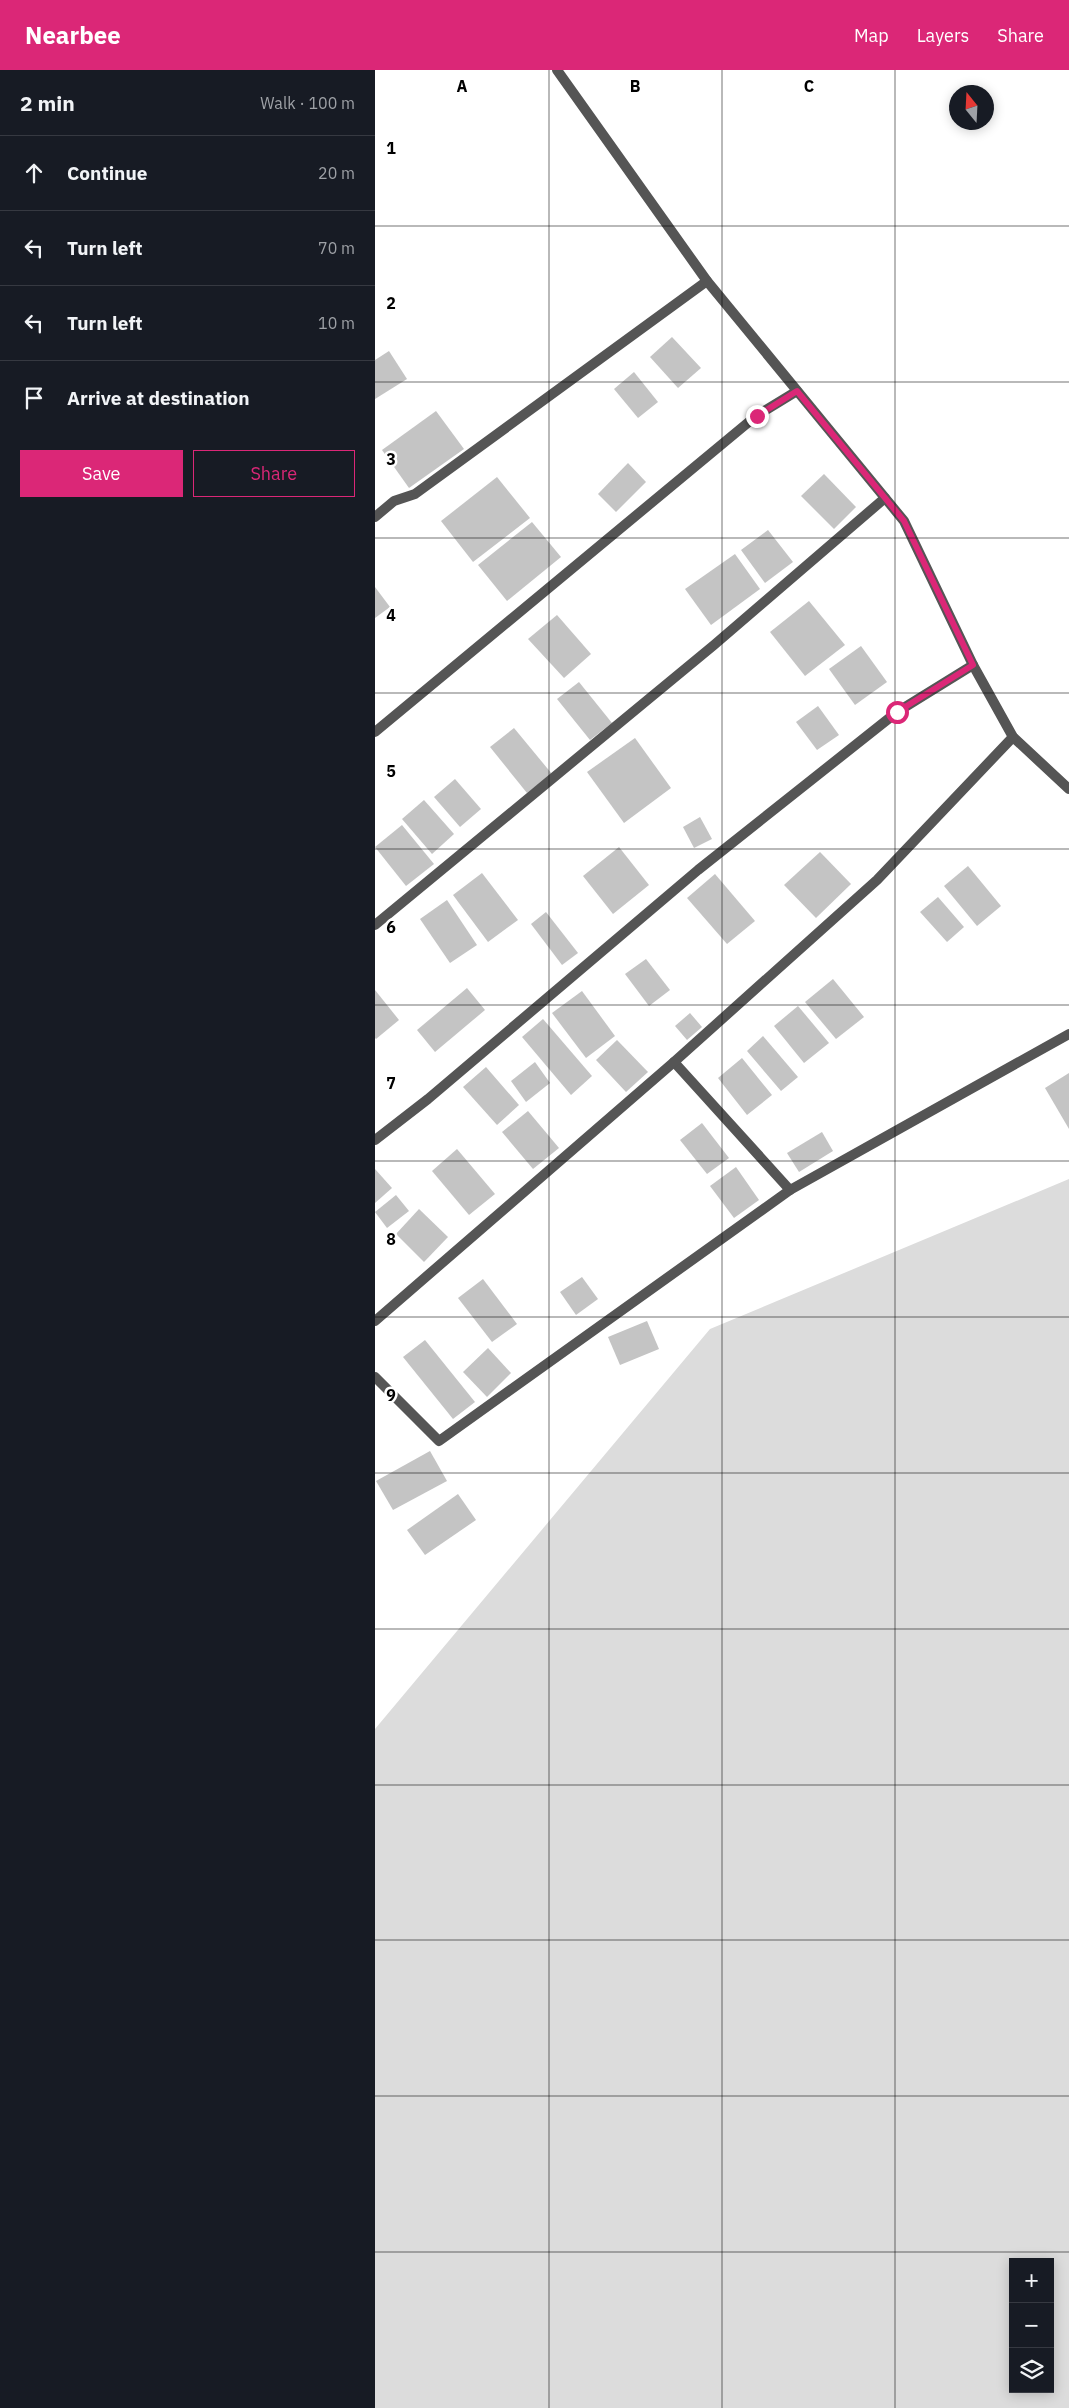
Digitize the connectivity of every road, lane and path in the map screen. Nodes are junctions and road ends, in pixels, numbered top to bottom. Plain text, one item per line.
1 (557, 70) edge
2 (707, 281) junction
3 (797, 391) junction
4 (885, 498) junction
5 (375, 517) edge
6 (973, 665) junction
7 (375, 732) edge
8 (1013, 737) junction
9 (1069, 789) edge
10 (375, 925) edge
11 (1069, 1034) edge
12 (674, 1062) junction
13 (375, 1140) edge
14 (790, 1190) junction
15 (375, 1321) edge
16 (375, 1377) edge

1 - 2 street
2 - 3 street
2 - 5 street
3 - 4 street
3 - 7 street
4 - 6 street
4 - 10 street
6 - 8 street
6 - 13 street
8 - 9 street
8 - 12 street
11 - 14 street
12 - 14 street
12 - 15 street
14 - 16 street

